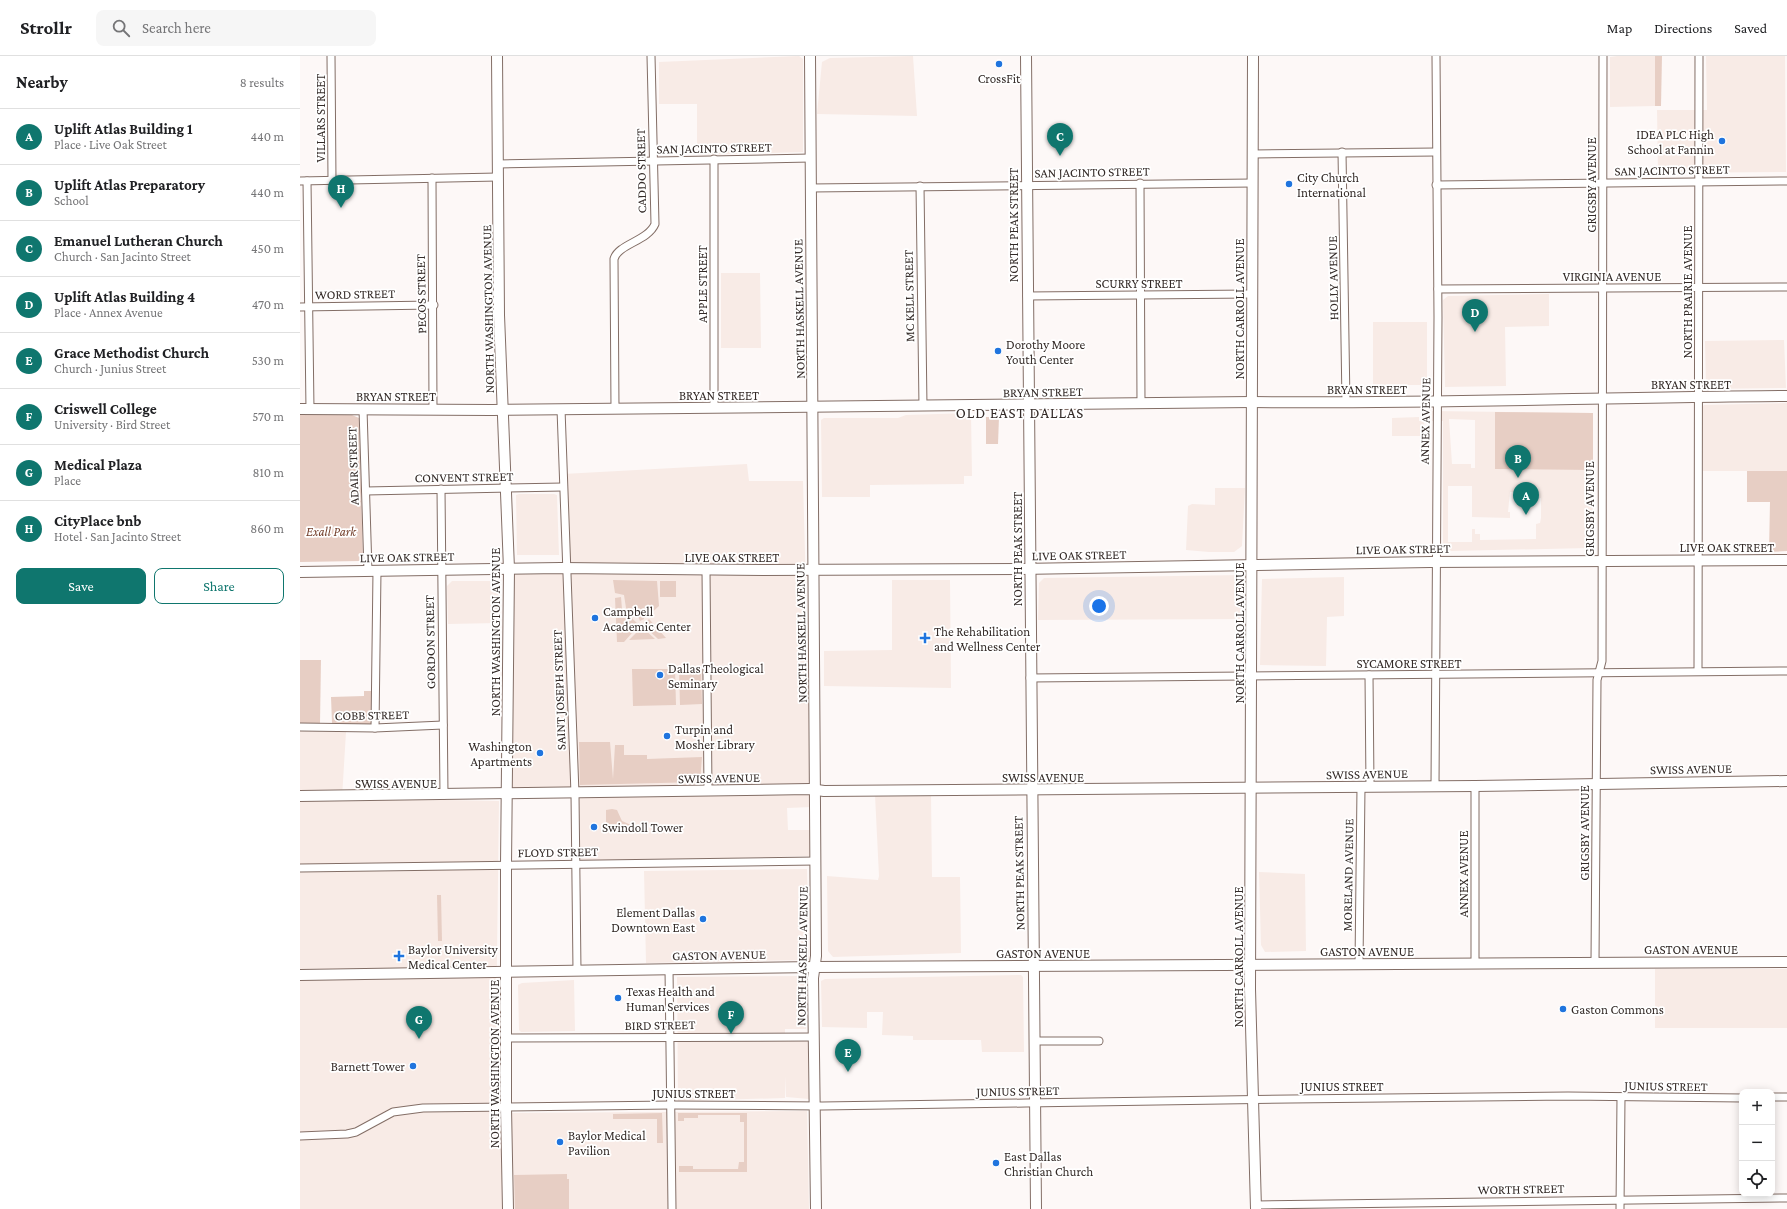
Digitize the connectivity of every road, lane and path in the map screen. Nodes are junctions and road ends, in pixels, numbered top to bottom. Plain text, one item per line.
1 (331, 56) edge
2 (497, 56) edge
3 (651, 56) edge
4 (810, 56) edge
5 (1026, 56) edge
6 (1253, 56) edge
7 (1436, 56) edge
8 (1603, 56) edge
9 (1699, 56) edge
10 (1342, 152) junction
11 (1436, 152) junction
12 (1253, 154) junction
13 (811, 158) junction
14 (714, 159) junction
15 (653, 161) junction
16 (498, 164) junction
17 (498, 177) junction
18 (432, 178) junction
19 (332, 180) junction
20 (303, 181) edge
21 (1787, 181) edge
22 (1699, 182) junction
23 (1140, 183) junction
24 (1253, 183) junction
25 (1603, 183) junction
26 (1436, 184) junction
27 (1026, 185) junction
28 (920, 186) junction
29 (811, 188) junction
30 (1787, 287) edge
31 (1602, 288) junction
32 (1699, 288) junction
33 (1438, 289) junction
34 (1252, 294) junction
35 (1140, 295) junction
36 (1027, 296) junction
37 (434, 305) junction
38 (300, 307) edge
39 (309, 307) junction
40 (1787, 396) edge
41 (1602, 397) junction
42 (1699, 397) junction
43 (1252, 402) junction
44 (1437, 402) junction
45 (1141, 403) junction
46 (1346, 403) junction
47 (1028, 405) junction
48 (923, 406) junction
49 (813, 407) junction
50 (714, 408) junction
51 (305, 409) edge
52 (363, 409) junction
53 (434, 409) junction
54 (560, 409) junction
55 (615, 409) junction
56 (503, 410) junction
57 (563, 487) junction
58 (507, 488) junction
59 (441, 489) junction
60 (366, 491) junction
61 (1602, 560) junction
62 (1698, 560) junction
63 (1787, 560) edge
64 (1436, 562) junction
65 (1252, 565) junction
66 (567, 568) junction
67 (509, 569) junction
68 (1030, 569) junction
69 (442, 570) junction
70 (706, 570) junction
71 (814, 570) junction
72 (372, 571) junction
73 (300, 572) edge
74 (1698, 671) junction
75 (1787, 671) edge
76 (1599, 672) junction
77 (1369, 675) junction
78 (1436, 675) junction
79 (1252, 676) junction
80 (1030, 678) junction
81 (443, 725) junction
82 (300, 727) edge
83 (375, 728) junction
84 (1787, 781) edge
85 (1597, 783) junction
86 (1435, 786) junction
87 (1475, 786) junction
88 (1365, 787) junction
89 (1252, 788) junction
90 (816, 790) junction
91 (1031, 790) junction
92 (708, 791) junction
93 (575, 794) junction
94 (444, 795) junction
95 (506, 795) junction
96 (300, 796) edge
97 (816, 861) junction
98 (576, 864) junction
99 (506, 865) junction
100 (300, 868) edge
101 (1595, 962) junction
102 (1787, 962) edge
103 (1475, 963) junction
104 (1250, 964) junction
105 (1359, 964) junction
106 (1033, 966) junction
107 (815, 967) junction
108 (669, 969) junction
109 (577, 971) junction
110 (506, 972) junction
111 (300, 975) edge
112 (670, 1037) junction
113 (814, 1037) junction
114 (507, 1038) junction
115 (1034, 1041) junction
116 (1099, 1041) dead end
117 (1621, 1097) junction
118 (1775, 1097) edge
119 (1787, 1097) edge
120 (1739, 1098) edge
121 (1253, 1100) junction
122 (1034, 1103) junction
123 (671, 1104) junction
124 (815, 1105) junction
125 (506, 1108) junction
126 (303, 1136) edge
127 (1787, 1198) edge
128 (1621, 1200) junction
129 (1256, 1207) edge
130 (508, 1209) edge
131 (672, 1209) edge
132 (816, 1209) edge
133 (1036, 1209) edge
134 (1620, 1209) edge

1 - 19 street, VILLARS STREET
2 - 16 street, NORTH WASHINGTON AVENUE
3 - 15 street, CADDO STREET
4 - 13 street, NORTH HASKELL AVENUE
5 - 27 street, NORTH PEAK STREET
6 - 12 street, NORTH CARROLL AVENUE
7 - 11 street, ANNEX AVENUE
8 - 25 street, GRIGSBY AVENUE
9 - 22 street, NORTH PRAIRIE AVENUE
10 - 11 street
10 - 12 street
10 - 46 street, HOLLY AVENUE
11 - 26 street, ANNEX AVENUE
12 - 24 street, NORTH CARROLL AVENUE
13 - 14 street, SAN JACINTO STREET
13 - 29 street, NORTH HASKELL AVENUE
14 - 15 street, SAN JACINTO STREET
14 - 50 street, APPLE STREET
15 - 16 street, SAN JACINTO STREET
15 - 55 street, CADDO STREET
16 - 17 street, NORTH WASHINGTON AVENUE
17 - 18 street
17 - 56 street, NORTH WASHINGTON AVENUE
18 - 19 street
18 - 37 street, PECOS STREET
19 - 20 street
20 - 39 street, VILLARS STREET
21 - 22 street, SAN JACINTO STREET
22 - 25 street, SAN JACINTO STREET
22 - 32 street, NORTH PRAIRIE AVENUE
23 - 24 street, SAN JACINTO STREET
23 - 27 street, SAN JACINTO STREET
23 - 35 street
24 - 34 street, NORTH CARROLL AVENUE
25 - 26 street, SAN JACINTO STREET
25 - 31 street, GRIGSBY AVENUE
26 - 33 street, ANNEX AVENUE
27 - 28 street, SAN JACINTO STREET
27 - 36 street, NORTH PEAK STREET
28 - 29 street, SAN JACINTO STREET
28 - 48 street, MC KELL STREET
29 - 49 street, NORTH HASKELL AVENUE
30 - 32 street, VIRGINIA AVENUE
31 - 32 street, VIRGINIA AVENUE
31 - 33 street, VIRGINIA AVENUE
31 - 41 street, GRIGSBY AVENUE
32 - 42 street, NORTH PRAIRIE AVENUE
33 - 44 street, ANNEX AVENUE
34 - 35 street, SCURRY STREET
34 - 43 street, NORTH CARROLL AVENUE
35 - 36 street, SCURRY STREET
35 - 45 street
36 - 47 street, NORTH PEAK STREET
37 - 39 street, WORD STREET
37 - 53 street, PECOS STREET
38 - 39 street, WORD STREET
39 - 51 street, VILLARS STREET
40 - 42 street, BRYAN STREET
41 - 42 street, BRYAN STREET
41 - 44 street, BRYAN STREET
41 - 61 street, GRIGSBY AVENUE
42 - 62 street, NORTH PRAIRIE AVENUE
43 - 45 street, BRYAN STREET
43 - 46 street, BRYAN STREET
43 - 65 street, NORTH CARROLL AVENUE
44 - 46 street, BRYAN STREET
44 - 64 street, ANNEX AVENUE
45 - 47 street, BRYAN STREET
47 - 48 street, BRYAN STREET
47 - 68 street, NORTH PEAK STREET
48 - 49 street, BRYAN STREET
49 - 50 street, BRYAN STREET
49 - 71 street, NORTH HASKELL AVENUE
50 - 55 street, BRYAN STREET
51 - 52 street, BRYAN STREET
52 - 53 street, BRYAN STREET
52 - 60 street, ADAIR STREET
53 - 56 street, BRYAN STREET
54 - 55 street, BRYAN STREET
54 - 56 street, BRYAN STREET
54 - 57 street, SAINT JOSEPH STREET
56 - 58 street, NORTH WASHINGTON AVENUE
57 - 58 street, CONVENT STREET
57 - 66 street, SAINT JOSEPH STREET
58 - 59 street, CONVENT STREET
58 - 67 street, NORTH WASHINGTON AVENUE
59 - 60 street, CONVENT STREET
59 - 69 street, GORDON STREET
60 - 72 street, ADAIR STREET
61 - 62 street, LIVE OAK STREET
61 - 64 street, LIVE OAK STREET
61 - 76 street, GRIGSBY AVENUE
62 - 63 street, LIVE OAK STREET
62 - 74 street, NORTH PRAIRIE AVENUE
64 - 65 street, LIVE OAK STREET
64 - 78 street, ANNEX AVENUE
65 - 68 street, LIVE OAK STREET
65 - 79 street, NORTH CARROLL AVENUE
66 - 67 street, LIVE OAK STREET
66 - 70 street, LIVE OAK STREET
66 - 93 street, SAINT JOSEPH STREET
67 - 69 street, LIVE OAK STREET
67 - 95 street, NORTH WASHINGTON AVENUE
68 - 71 street, LIVE OAK STREET
68 - 80 street, NORTH PEAK STREET
69 - 72 street, LIVE OAK STREET
69 - 81 street, GORDON STREET
70 - 71 street, LIVE OAK STREET
70 - 92 street
71 - 90 street, NORTH HASKELL AVENUE
72 - 73 street, LIVE OAK STREET
72 - 83 street, ADAIR STREET
74 - 75 street, SYCAMORE STREET
74 - 76 street, SYCAMORE STREET
76 - 78 street, SYCAMORE STREET
76 - 85 street, GRIGSBY AVENUE
77 - 78 street, SYCAMORE STREET
77 - 79 street, SYCAMORE STREET
77 - 88 street, MORELAND AVENUE
78 - 86 street, ANNEX AVENUE
79 - 80 street, SYCAMORE STREET
79 - 89 street, NORTH CARROLL AVENUE
80 - 91 street, NORTH PEAK STREET
81 - 83 street, COBB STREET
81 - 94 street, GORDON STREET
82 - 83 street, COBB STREET
84 - 85 street, SWISS AVENUE
85 - 87 street, SWISS AVENUE
85 - 101 street, GRIGSBY AVENUE
86 - 87 street, SWISS AVENUE
86 - 88 street, SWISS AVENUE
87 - 103 street, ANNEX AVENUE
88 - 89 street, SWISS AVENUE
88 - 105 street, MORELAND AVENUE
89 - 91 street, SWISS AVENUE
89 - 104 street, NORTH CARROLL AVENUE
90 - 91 street, SWISS AVENUE
90 - 92 street, SWISS AVENUE
90 - 97 street, NORTH HASKELL AVENUE
91 - 106 street, NORTH PEAK STREET
92 - 93 street, SWISS AVENUE
93 - 95 street, SWISS AVENUE
93 - 98 street, SAINT JOSEPH STREET
94 - 95 street, SWISS AVENUE
94 - 96 street, SWISS AVENUE
95 - 99 street, NORTH WASHINGTON AVENUE
97 - 98 street, FLOYD STREET
97 - 107 street, NORTH HASKELL AVENUE
98 - 99 street, FLOYD STREET
98 - 109 street, SAINT JOSEPH STREET
99 - 100 street, FLOYD STREET
99 - 110 street, NORTH WASHINGTON AVENUE
101 - 102 street, GASTON AVENUE
101 - 103 street, GASTON AVENUE
103 - 105 street, GASTON AVENUE
104 - 105 street, GASTON AVENUE
104 - 106 street, GASTON AVENUE
104 - 121 street, NORTH CARROLL AVENUE
106 - 107 street, GASTON AVENUE
106 - 115 street, NORTH PEAK STREET
107 - 108 street, GASTON AVENUE
107 - 113 street, NORTH HASKELL AVENUE
108 - 109 street, GASTON AVENUE
108 - 112 street
109 - 110 street, GASTON AVENUE
110 - 111 street, GASTON AVENUE
110 - 114 street, NORTH WASHINGTON AVENUE
112 - 113 street, BIRD STREET
112 - 114 street, BIRD STREET
112 - 123 street
113 - 124 street, NORTH HASKELL AVENUE
114 - 125 street, NORTH WASHINGTON AVENUE
115 - 116 street
115 - 122 street, NORTH PEAK STREET
117 - 120 street, JUNIUS STREET
117 - 121 street, JUNIUS STREET
117 - 128 street
118 - 119 street
121 - 122 street, JUNIUS STREET
121 - 129 street, NORTH CARROLL AVENUE
122 - 124 street, JUNIUS STREET
122 - 133 street, NORTH PEAK STREET
123 - 124 street, JUNIUS STREET
123 - 125 street, JUNIUS STREET
123 - 131 street
124 - 132 street, NORTH HASKELL AVENUE
125 - 126 street, JUNIUS STREET
125 - 130 street, NORTH WASHINGTON AVENUE
127 - 128 street, WORTH STREET
128 - 129 street, WORTH STREET
128 - 134 street

